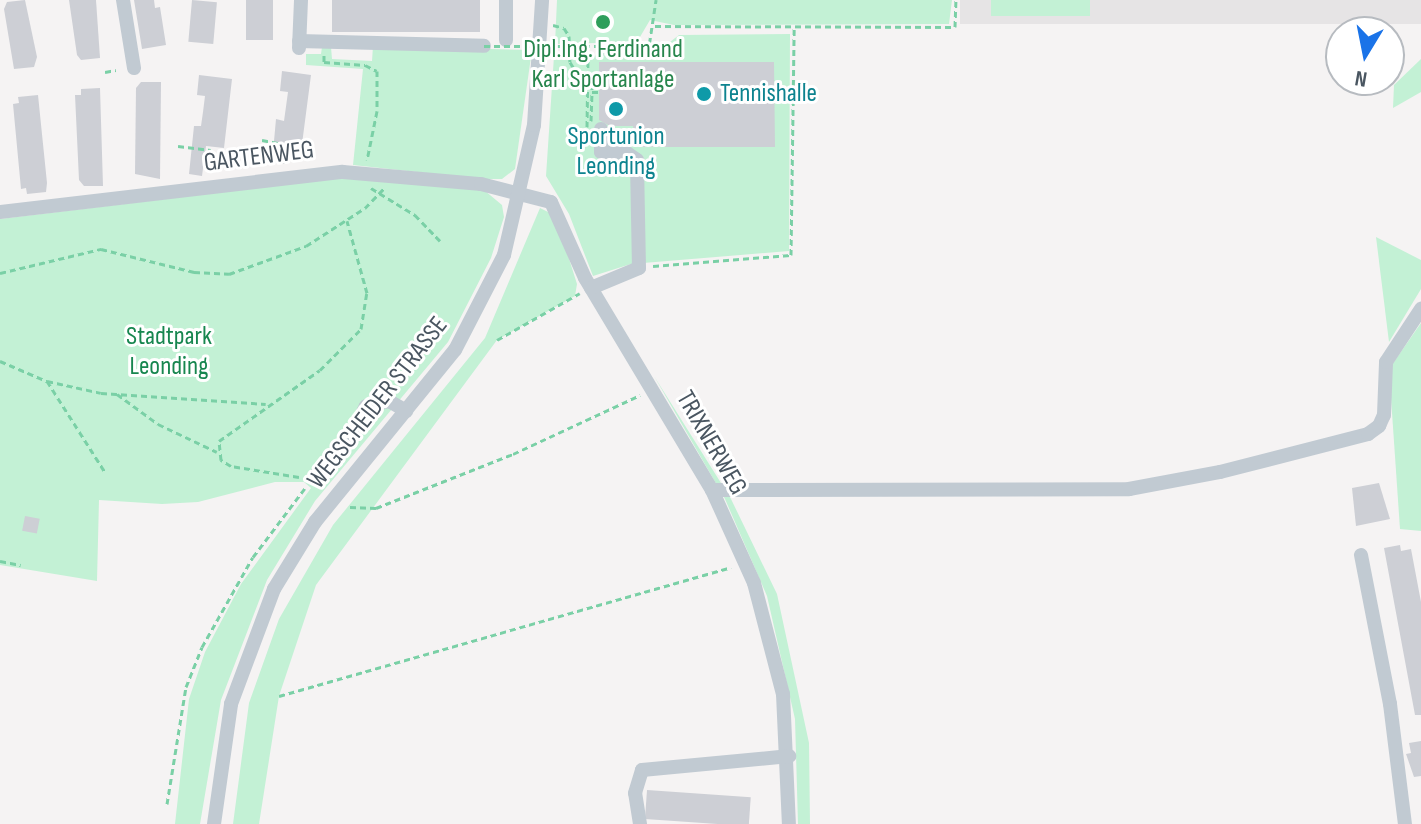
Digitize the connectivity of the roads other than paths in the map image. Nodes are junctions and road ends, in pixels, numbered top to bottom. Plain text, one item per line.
1 (123, 0) edge
2 (301, 0) edge
3 (506, 0) edge
4 (542, 0) edge
5 (506, 40) dead end
6 (484, 46) road end
7 (134, 68) dead end
8 (601, 129) dead end
9 (523, 191) junction
10 (0, 212) edge
11 (591, 288) junction
12 (1421, 309) edge
13 (406, 411) junction
14 (313, 478) road end
15 (712, 490) junction
16 (1361, 555) dead end
17 (789, 756) junction
18 (214, 824) edge
19 (640, 824) edge
20 (789, 824) edge
21 (1405, 824) edge

1 - 7 street
2 - 6 street
3 - 5 street
4 - 9 street, WEGSCHEIDER STRASSE
8 - 11 street
9 - 10 street, GARTENWEG
9 - 11 street, TRIXNERWEG
9 - 13 street, WEGSCHEIDER STRASSE
11 - 15 street, TRIXNERWEG
12 - 15 street
13 - 14 street
13 - 18 street, WEGSCHEIDER STRASSE
15 - 17 street, TRIXNERWEG
16 - 21 street
17 - 19 street
17 - 20 street, TRIXNERWEG

